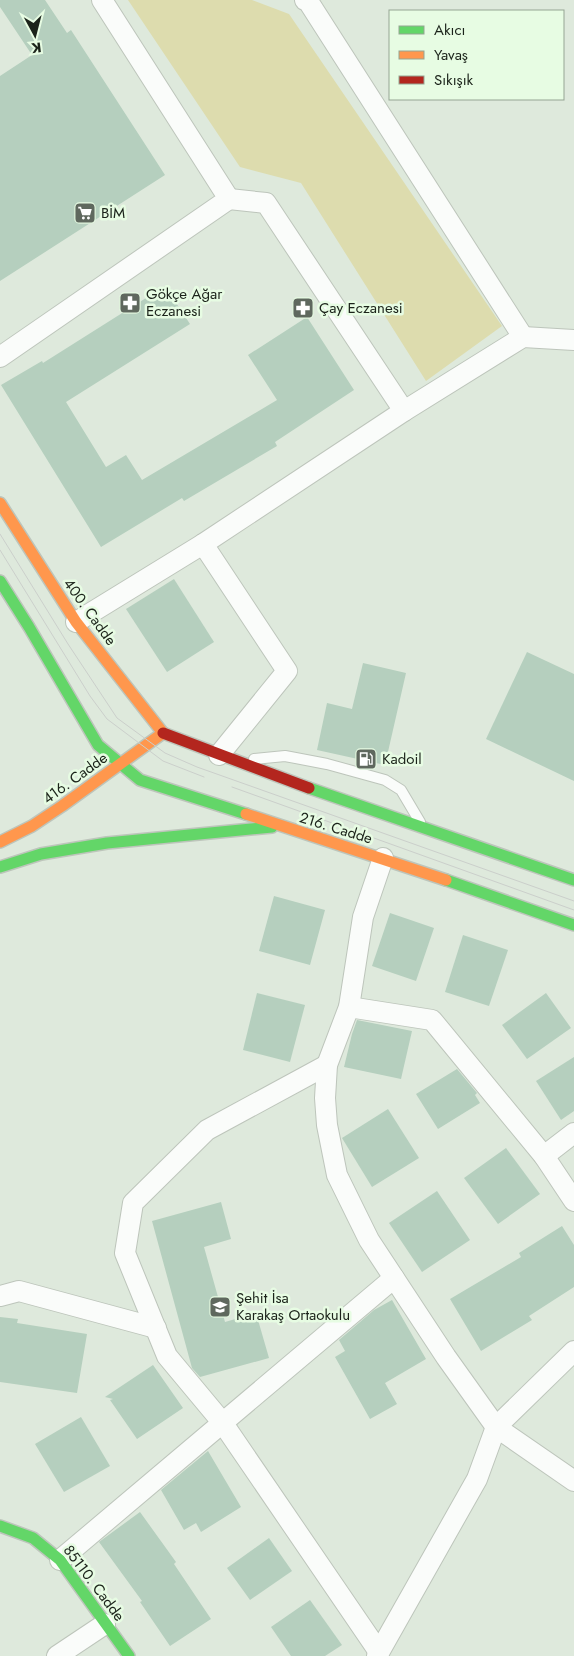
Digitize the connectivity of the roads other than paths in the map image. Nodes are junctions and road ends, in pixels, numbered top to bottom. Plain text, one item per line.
1 (102, 0) edge
2 (307, 0) edge
3 (229, 199) junction
4 (523, 337) junction
5 (574, 340) edge
6 (0, 357) edge
7 (404, 411) junction
8 (0, 503) edge
9 (203, 544) junction
10 (0, 581) edge
11 (76, 622) junction
12 (90, 732) junction
13 (163, 733) junction
14 (90, 757) dead end
15 (227, 758) junction
16 (121, 764) junction
17 (89, 771) dead end
18 (68, 803) junction
19 (280, 826) junction
20 (424, 829) junction
21 (0, 842) edge
22 (383, 858) junction
23 (0, 867) edge
24 (574, 880) edge
25 (574, 925) edge
26 (349, 1007) junction
27 (326, 1065) junction
28 (574, 1133) edge
29 (544, 1156) junction
30 (574, 1201) edge
31 (394, 1278) junction
32 (0, 1296) edge
33 (156, 1328) junction
34 (574, 1351) edge
35 (222, 1422) junction
36 (496, 1426) junction
37 (574, 1481) edge
38 (0, 1526) edge
39 (60, 1560) junction
40 (105, 1624) junction
41 (378, 1654) edge
42 (57, 1656) edge
43 (129, 1656) edge

1 - 3 street
2 - 4 street
3 - 6 street
3 - 7 street
4 - 5 street
4 - 7 street
7 - 9 street
8 - 11 main road, 400. Cadde
9 - 11 street
9 - 15 street
10 - 12 main road
11 - 13 main road, 400. Cadde
12 - 14 main road
12 - 16 main road, 216. Cadde
13 - 15 main road, 216. Cadde
13 - 16 main road, 416. Cadde
15 - 20 main road, 216. Cadde
15 - 20 lane
16 - 18 main road, 416. Cadde
16 - 19 main road, 216. Cadde
17 - 18 main road
18 - 21 main road, 416. Cadde
19 - 22 main road, 216. Cadde
19 - 23 main road
20 - 24 main road, 216. Cadde
22 - 25 main road, 216. Cadde
22 - 26 street
26 - 27 street
26 - 29 street
27 - 31 street
27 - 33 street
28 - 29 street
29 - 30 street
31 - 35 street
31 - 36 street
32 - 33 street
33 - 35 street
34 - 36 street
35 - 39 street
35 - 41 street
36 - 37 street
36 - 41 street
38 - 39 main road, 85110. Cadde
39 - 40 main road, 85110. Cadde
40 - 42 street
40 - 43 main road, 85110. Cadde

